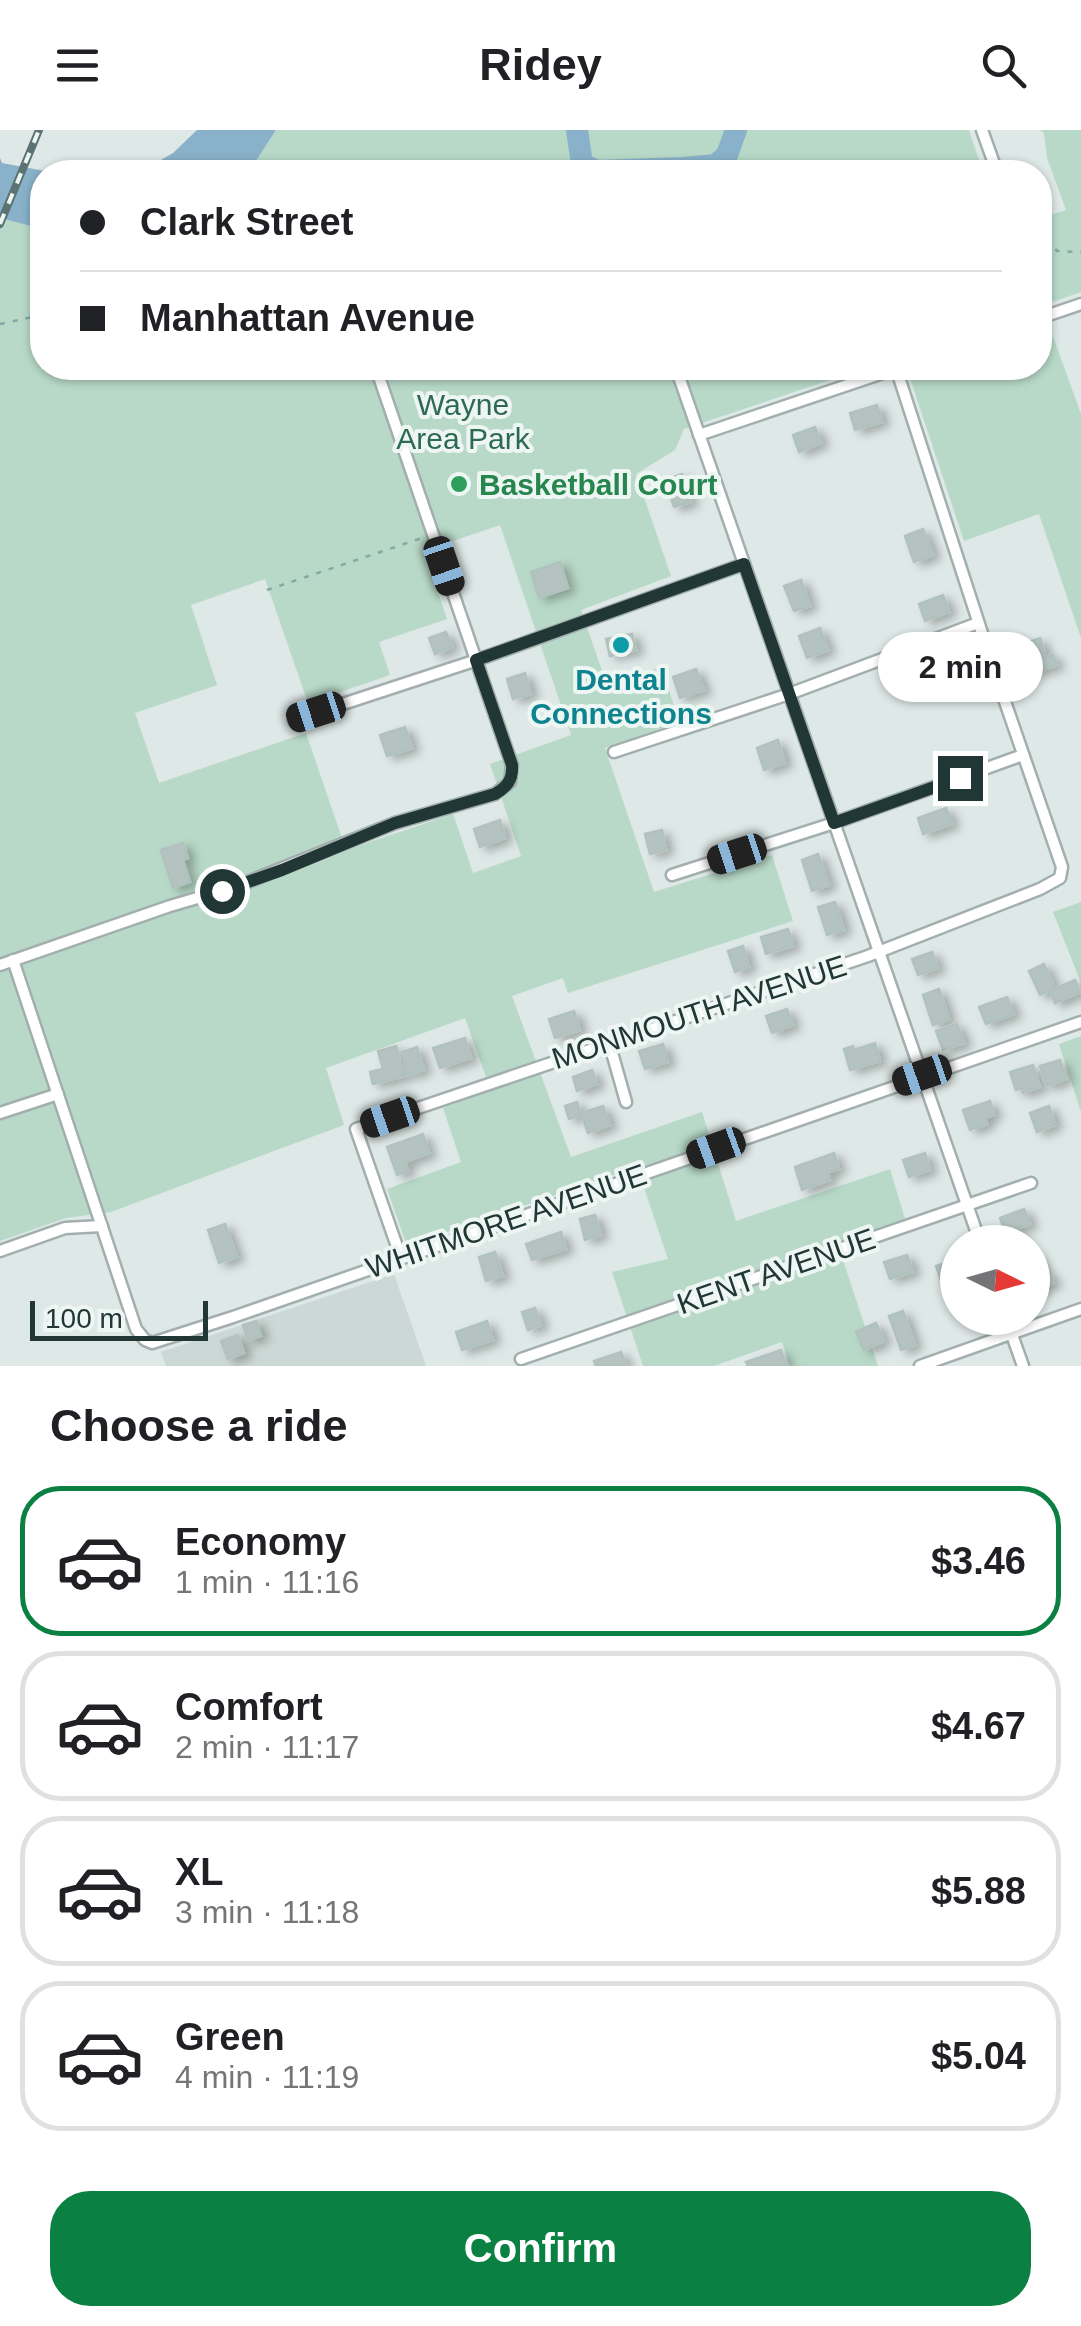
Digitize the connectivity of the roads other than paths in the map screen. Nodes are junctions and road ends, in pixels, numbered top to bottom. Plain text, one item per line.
1 (982, 130) edge
2 (993, 160) edge
3 (1081, 304) edge
4 (1052, 314) edge
5 (380, 380) edge
6 (680, 380) edge
7 (862, 380) edge
8 (901, 380) edge
9 (699, 435) junction
10 (744, 564) junction
11 (978, 623) junction
12 (476, 660) junction
13 (789, 694) junction
14 (294, 720) dead end
15 (614, 752) dead end
16 (1022, 755) junction
17 (834, 823) junction
18 (672, 875) dead end
19 (879, 952) junction
20 (13, 960) junction
21 (0, 965) edge
22 (1081, 1022) edge
23 (609, 1042) junction
24 (922, 1075) junction
25 (58, 1094) junction
26 (626, 1102) dead end
27 (0, 1114) edge
28 (1031, 1183) dead end
29 (967, 1205) junction
30 (974, 1225) edge
31 (102, 1226) junction
32 (0, 1251) edge
33 (401, 1258) junction
34 (1081, 1309) edge
35 (1050, 1320) edge
36 (1009, 1335) edge
37 (1012, 1335) edge
38 (521, 1359) dead end
39 (920, 1366) edge
40 (1023, 1366) edge

1 - 2 street
3 - 4 street
5 - 12 street
6 - 9 street
7 - 9 street
8 - 11 street
9 - 10 street
10 - 12 street
10 - 13 street
11 - 13 street
11 - 16 street
12 - 14 street
12 - 20 street
13 - 15 street
13 - 17 street
16 - 17 street
16 - 19 street, MONMOUTH AVENUE
17 - 18 street
17 - 19 street
19 - 23 street, MONMOUTH AVENUE
19 - 24 street
20 - 21 street
20 - 25 street
22 - 24 street, WHITMORE AVENUE
23 - 26 street
23 - 33 street, MONMOUTH AVENUE
24 - 29 street
24 - 33 street, WHITMORE AVENUE
25 - 27 street
25 - 31 street
28 - 29 street, KENT AVENUE
29 - 30 street
29 - 38 street, KENT AVENUE
31 - 32 street
31 - 33 street, WHITMORE AVENUE
34 - 35 street
36 - 39 street
37 - 40 street

